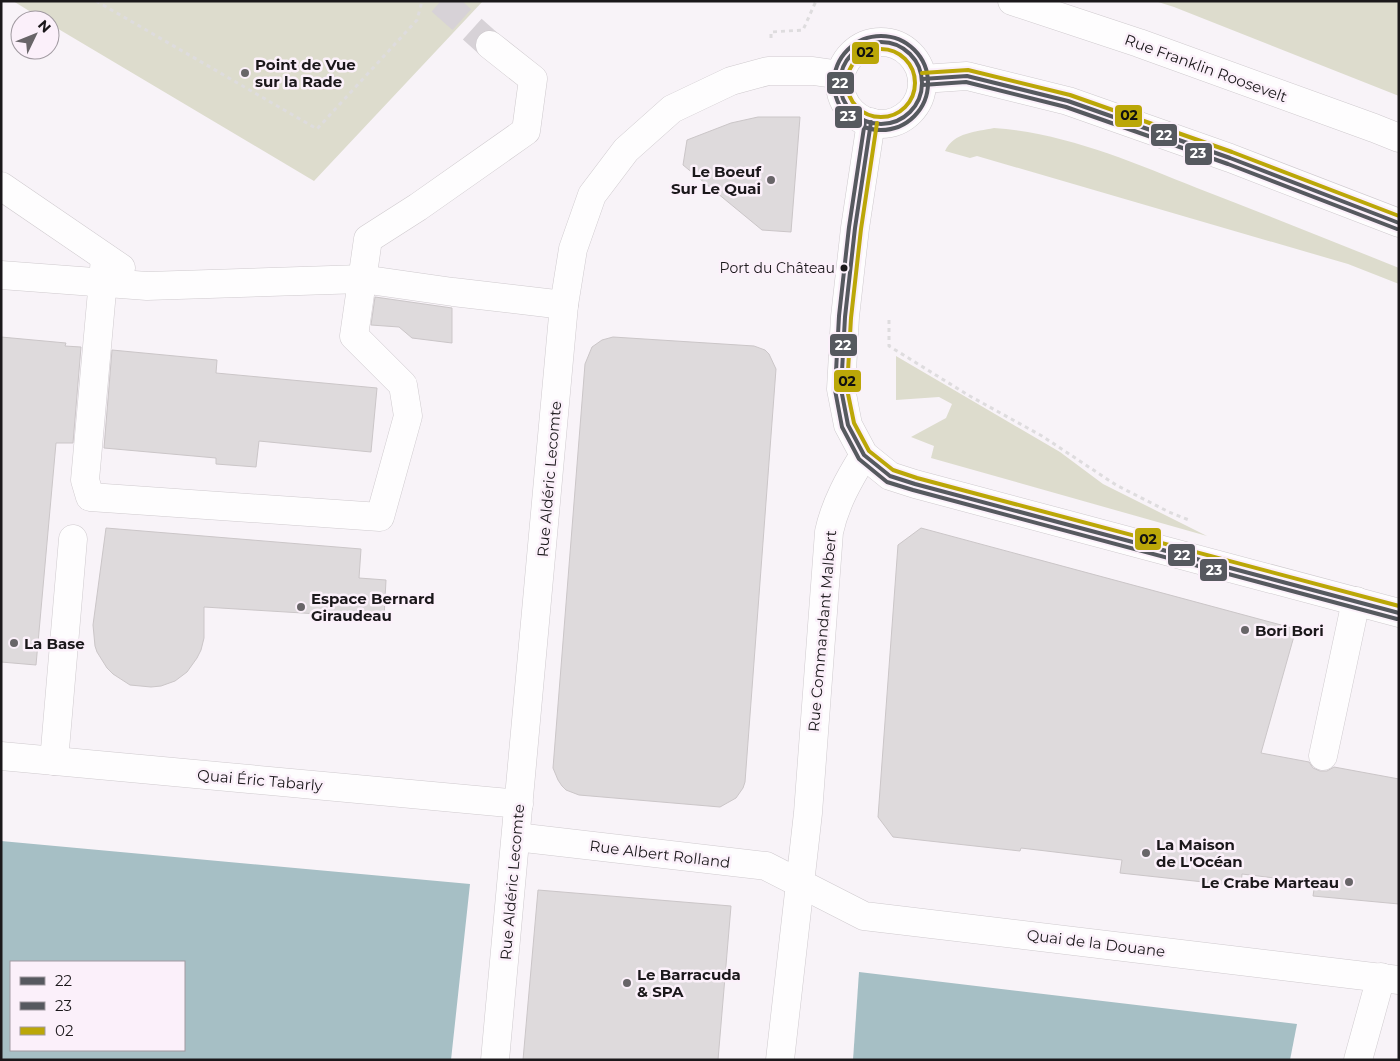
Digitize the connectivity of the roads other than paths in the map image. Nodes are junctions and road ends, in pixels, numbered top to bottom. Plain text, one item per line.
1 (1012, 1) edge
2 (490, 45) tunnel mouth
3 (841, 76) junction
4 (922, 79) junction
5 (871, 122) junction
6 (1399, 138) edge
7 (1, 186) edge
8 (1399, 223) edge
9 (104, 270) junction
10 (1, 274) edge
11 (362, 279) junction
12 (564, 305) junction
13 (864, 455) junction
14 (73, 539) dead end
15 (1356, 601) junction
16 (1399, 613) edge
17 (1, 756) edge
18 (1323, 756) dead end
19 (54, 761) junction
20 (519, 804) junction
21 (516, 836) junction
22 (800, 884) junction
23 (1390, 978) edge
24 (495, 1060) edge
25 (780, 1060) edge
26 (1358, 1060) edge

1 - 6 street, Rue Franklin Roosevelt
2 - 11 street
3 - 4 street
3 - 5 street
3 - 12 street, Rue Aldéric Lecomte
4 - 5 street
4 - 8 street
5 - 13 street
7 - 9 street
9 - 10 street
9 - 11 street
9 - 11 street
11 - 12 street
12 - 20 street, Rue Aldéric Lecomte
13 - 15 street
13 - 22 street, Rue Commandant Malbert
14 - 19 street
15 - 16 street
15 - 18 street
17 - 19 street, Quai Éric Tabarly
19 - 20 street, Quai Éric Tabarly
20 - 21 street, Rue Aldéric Lecomte
21 - 22 street, Rue Albert Rolland
21 - 24 street, Rue Aldéric Lecomte
22 - 23 street, Quai de la Douane
22 - 25 street, Rue Commandant Malbert
23 - 26 street

